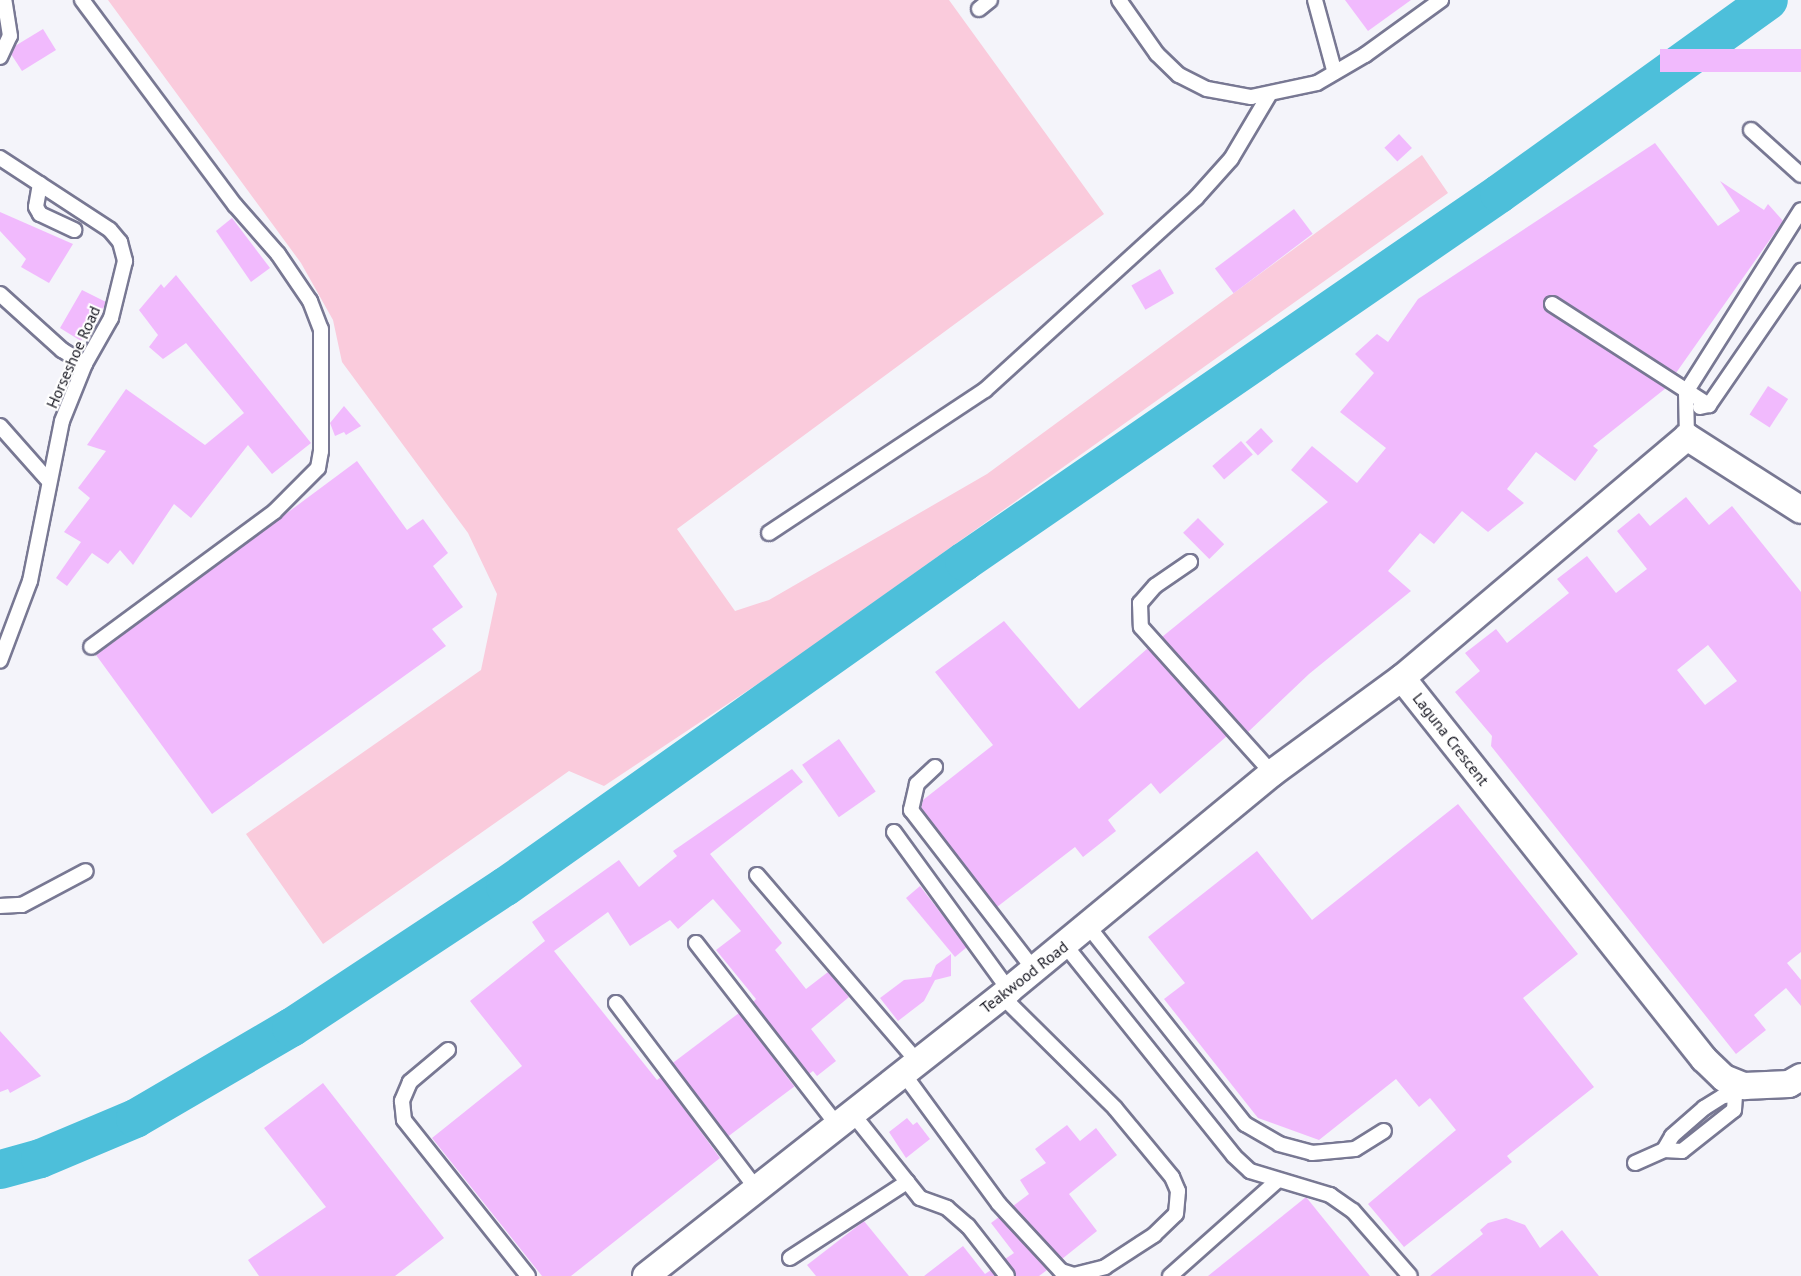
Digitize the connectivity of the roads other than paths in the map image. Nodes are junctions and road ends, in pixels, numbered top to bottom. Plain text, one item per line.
1 (4, 0) edge
2 (82, 0) edge
3 (1119, 0) edge
4 (1315, 0) edge
5 (1441, 0) edge
6 (0, 57) edge
7 (1334, 70) junction
8 (1269, 95) junction
9 (1751, 130) dead end
10 (0, 158) edge
11 (1801, 175) edge
12 (40, 184) junction
13 (1801, 210) edge
14 (74, 230) dead end
15 (1801, 271) edge
16 (0, 294) edge
17 (1552, 304) dead end
18 (85, 364) junction
19 (1686, 392) junction
20 (1709, 405) junction
21 (1687, 411) junction
22 (0, 426) edge
23 (1687, 437) junction
24 (48, 480) junction
25 (1801, 510) edge
26 (769, 533) dead end
27 (1190, 562) dead end
28 (91, 647) dead end
29 (0, 662) edge
30 (1402, 678) junction
31 (935, 766) dead end
32 (1272, 773) junction
33 (894, 832) dead end
34 (86, 871) dead end
35 (757, 875) dead end
36 (0, 906) edge
37 (1088, 926) junction
38 (696, 943) dead end
39 (1065, 945) junction
40 (1034, 970) junction
41 (1006, 993) junction
42 (616, 1003) dead end
43 (448, 1050) dead end
44 (910, 1067) junction
45 (1801, 1077) edge
46 (1740, 1091) junction
47 (844, 1119) junction
48 (1384, 1131) dead end
49 (1664, 1150) junction
50 (1635, 1163) dead end
51 (1278, 1180) junction
52 (907, 1182) junction
53 (755, 1187) junction
54 (790, 1258) dead end
55 (528, 1276) edge
56 (646, 1276) edge
57 (1007, 1276) edge
58 (1170, 1276) edge
59 (1410, 1276) edge

1 - 6 lane
2 - 28 lane
3 - 8 lane
4 - 7 lane
5 - 7 lane
7 - 8 lane
8 - 26 lane
9 - 11 lane
10 - 12 lane, Horseshoe Road
12 - 14 lane
12 - 18 lane, Horseshoe Road
13 - 19 lane
15 - 20 lane
16 - 18 lane
17 - 19 lane
18 - 24 lane, Horseshoe Road
19 - 20 lane
19 - 21 lane
20 - 21 lane
21 - 23 lane
22 - 24 lane
23 - 25 street
23 - 30 street, Laguna Crescent
24 - 29 lane, Horseshoe Road
27 - 32 lane
30 - 32 street, Teakwood Road
30 - 46 street, Laguna Crescent
31 - 40 lane
32 - 37 street, Teakwood Road
33 - 41 lane
34 - 36 lane
35 - 44 lane
37 - 39 street, Teakwood Road
37 - 48 lane
38 - 47 lane
39 - 40 street, Teakwood Road
39 - 51 lane
40 - 41 street, Teakwood Road
41 - 44 street, Teakwood Road
41 - 44 lane
42 - 53 lane
43 - 55 lane
44 - 47 street, Teakwood Road
45 - 46 street
46 - 49 lane
46 - 49 lane
47 - 52 lane
47 - 53 street, Teakwood Road
49 - 50 lane
51 - 58 lane
51 - 59 lane
52 - 54 lane
52 - 57 lane
53 - 56 street, Teakwood Road

